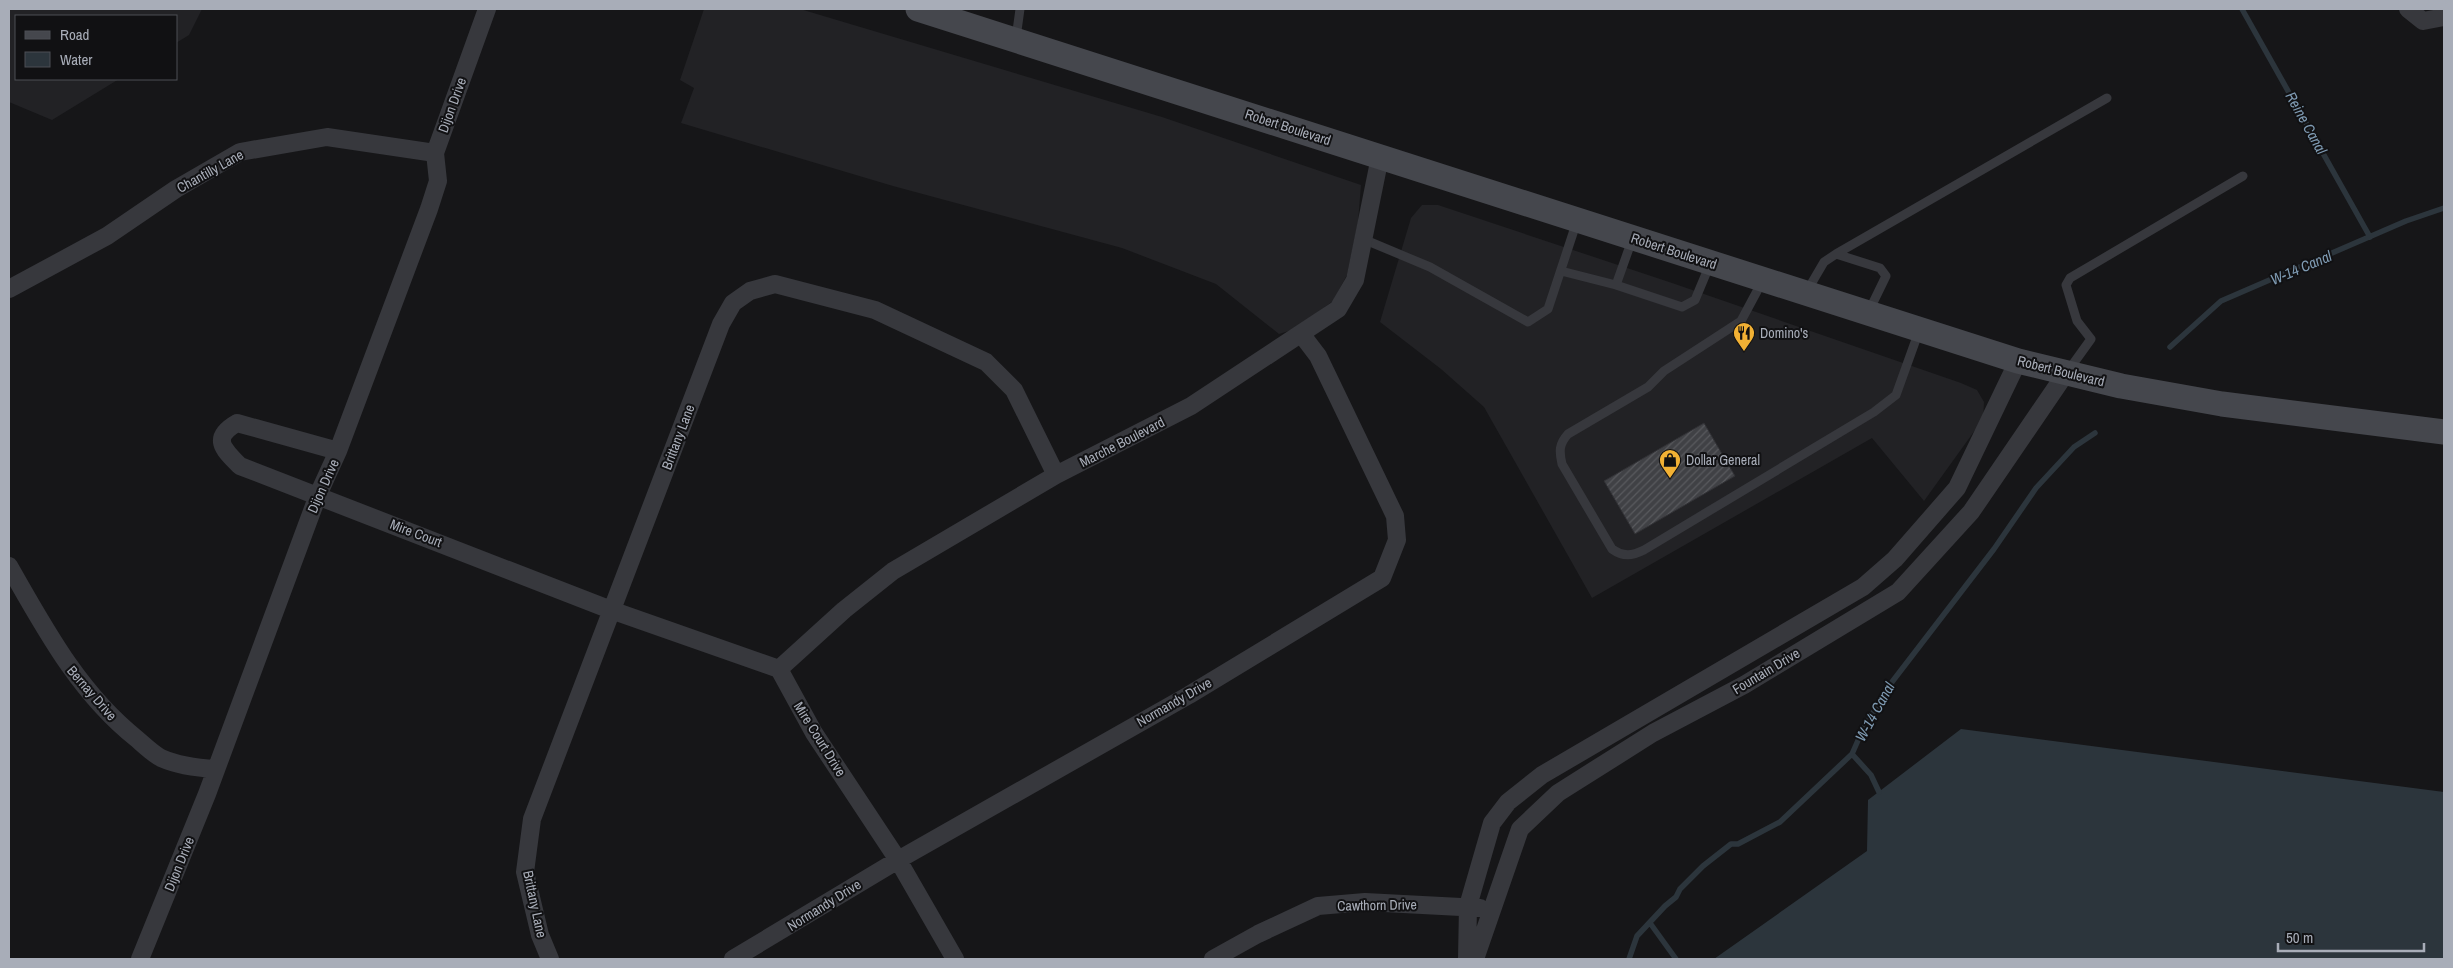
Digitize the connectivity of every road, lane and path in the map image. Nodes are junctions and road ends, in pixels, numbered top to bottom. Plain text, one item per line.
1 (487, 9) edge
2 (918, 9) edge
3 (1020, 9) edge
4 (2408, 9) edge
5 (2444, 17) edge
6 (1016, 40) junction
7 (2107, 98) dead end
8 (435, 153) junction
9 (1380, 157) junction
10 (2243, 176) dead end
11 (1577, 220) junction
12 (1633, 238) junction
13 (1363, 239) junction
14 (1836, 254) junction
15 (1711, 263) junction
16 (1561, 271) junction
17 (1763, 280) junction
18 (1616, 285) junction
19 (9, 289) edge
20 (1805, 293) junction
21 (1867, 313) junction
22 (1919, 331) junction
23 (1302, 335) junction
24 (2018, 362) junction
25 (2066, 373) junction
26 (2444, 432) edge
27 (338, 451) junction
28 (1056, 475) junction
29 (1952, 494) junction
30 (318, 495) junction
31 (1972, 512) junction
32 (9, 566) edge
33 (611, 610) junction
34 (779, 669) junction
35 (1617, 731) junction
36 (1628, 749) junction
37 (216, 769) junction
38 (898, 860) junction
39 (1468, 906) junction
40 (1492, 910) junction
41 (140, 959) edge
42 (550, 959) edge
43 (734, 959) edge
44 (956, 959) edge
45 (1213, 959) edge
46 (1467, 959) edge
47 (1476, 959) edge

1 - 8 street, Dijon Drive
2 - 6 main road, Robert Boulevard
3 - 6 lane
4 - 5 street
6 - 9 main road, Robert Boulevard
7 - 14 lane
8 - 19 street, Chantilly Lane
8 - 27 street, Dijon Drive
9 - 11 main road, Robert Boulevard
9 - 13 street, Marche Boulevard
10 - 25 lane
11 - 12 main road, Robert Boulevard
11 - 16 lane
12 - 15 main road, Robert Boulevard
12 - 18 lane
13 - 16 lane
13 - 23 street, Marche Boulevard
14 - 20 lane
14 - 21 lane
15 - 17 main road, Robert Boulevard
15 - 18 lane
16 - 18 lane
17 - 20 main road, Robert Boulevard
17 - 22 lane
20 - 21 main road, Robert Boulevard
21 - 22 main road, Robert Boulevard
22 - 24 main road, Robert Boulevard
23 - 28 street, Marche Boulevard
23 - 38 street, Normandy Drive
24 - 25 main road, Robert Boulevard
24 - 29 street, Fountain Drive
25 - 26 main road, Robert Boulevard
25 - 31 street, Fountain Drive
27 - 30 street, Dijon Drive
27 - 30 street, Mire Court
28 - 33 street, Brittany Lane
28 - 34 street, Marche Boulevard
29 - 31 street
29 - 35 street, Fountain Drive
30 - 33 street, Mire Court
30 - 37 street, Dijon Drive
31 - 36 street, Fountain Drive
32 - 37 street, Bernay Drive
33 - 34 street
33 - 42 street, Brittany Lane
34 - 38 street, Mire Court Drive
35 - 36 street
35 - 39 street, Fountain Drive
36 - 40 street, Fountain Drive
37 - 41 street, Dijon Drive
38 - 43 street, Normandy Drive
38 - 44 street, Mire Court Drive
39 - 40 street, Cawthorn Drive
39 - 45 street, Cawthorn Drive
39 - 46 street, Fountain Drive
40 - 47 street, Fountain Drive

